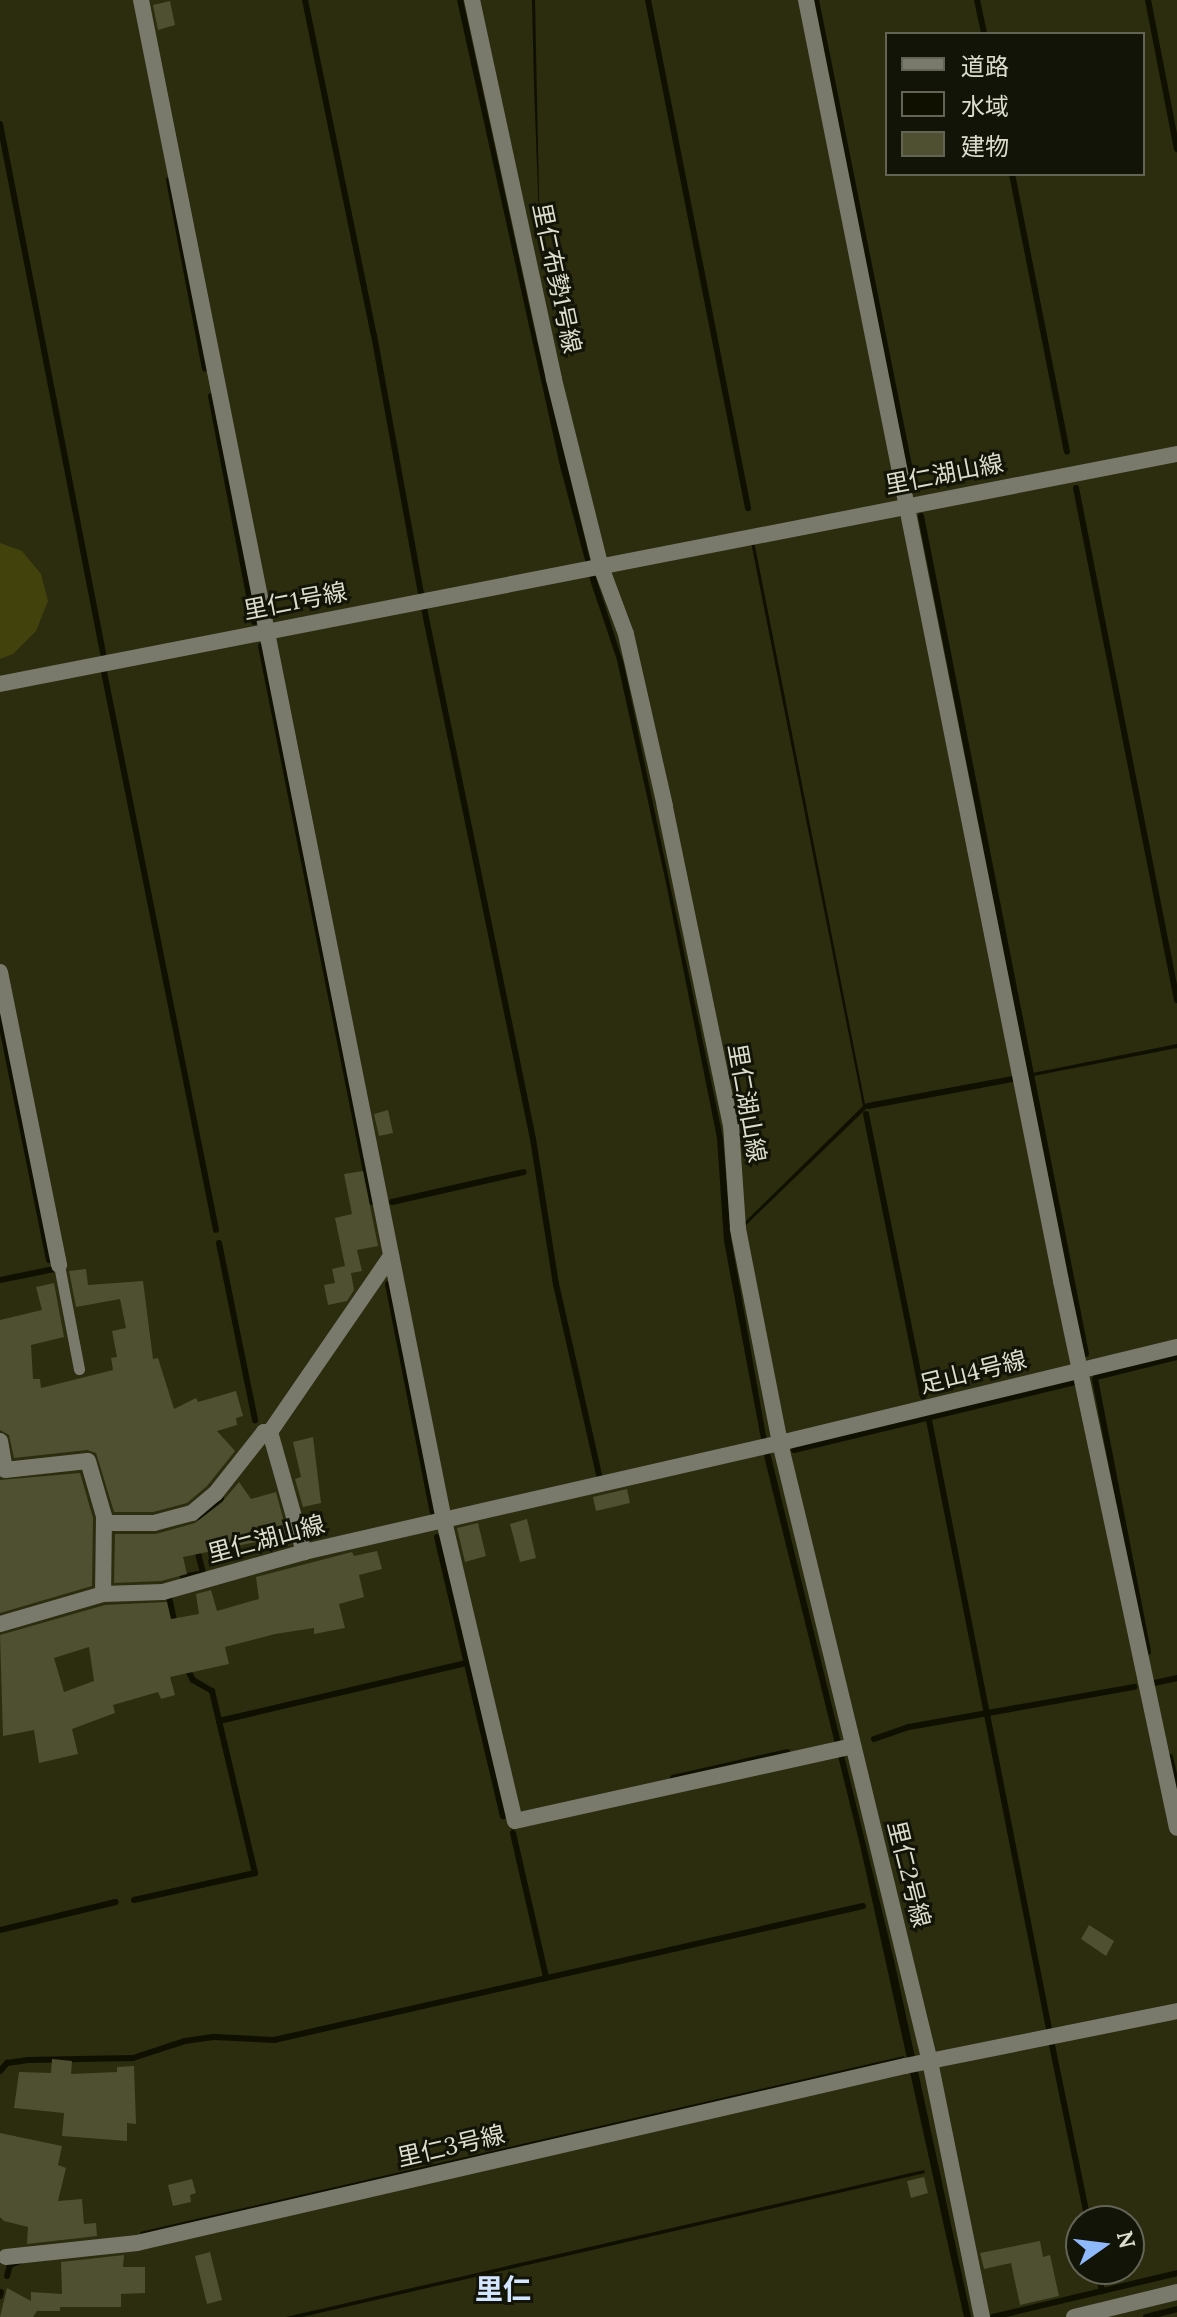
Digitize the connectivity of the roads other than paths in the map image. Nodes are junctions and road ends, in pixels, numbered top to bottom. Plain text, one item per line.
1 (141, 0) edge
2 (472, 0) edge
3 (806, 0) edge
4 (1177, 454) edge
5 (908, 505) junction
6 (600, 564) junction
7 (265, 632) junction
8 (0, 684) edge
9 (0, 972) edge
10 (391, 1256) junction
11 (59, 1265) joint
12 (1177, 1347) edge
13 (79, 1369) dead end
14 (1082, 1370) junction
15 (270, 1432) junction
16 (0, 1441) edge
17 (780, 1443) junction
18 (444, 1521) junction
19 (104, 1523) junction
20 (304, 1552) junction
21 (103, 1594) junction
22 (0, 1624) edge
23 (853, 1746) junction
24 (1177, 1828) edge
25 (1177, 2011) edge
26 (930, 2062) junction
27 (2, 2262) edge
28 (1177, 2292) edge
29 (982, 2317) edge
30 (1074, 2317) edge

1 - 7 street
2 - 6 street, 里仁布勢1号線
3 - 5 street
4 - 5 street, 里仁湖山線
5 - 6 street, 里仁湖山線
5 - 14 street
6 - 7 street, 里仁1号線
6 - 17 street, 里仁湖山線
7 - 8 street, 里仁1号線
7 - 10 street
9 - 11 street
10 - 15 street
10 - 18 street
11 - 13 lane
12 - 14 street, 足山4号線
14 - 17 street, 足山4号線
14 - 24 street
15 - 19 street
15 - 20 street
16 - 19 street
17 - 18 street, 里仁湖山線
17 - 23 street, 里仁2号線
18 - 20 street, 里仁湖山線
18 - 23 street
19 - 21 street
20 - 21 street, 里仁湖山線
21 - 22 street, 里仁湖山線
23 - 26 street, 里仁2号線
25 - 26 street, 里仁3号線
26 - 27 street, 里仁3号線
26 - 29 street, 里仁2号線
28 - 30 street

